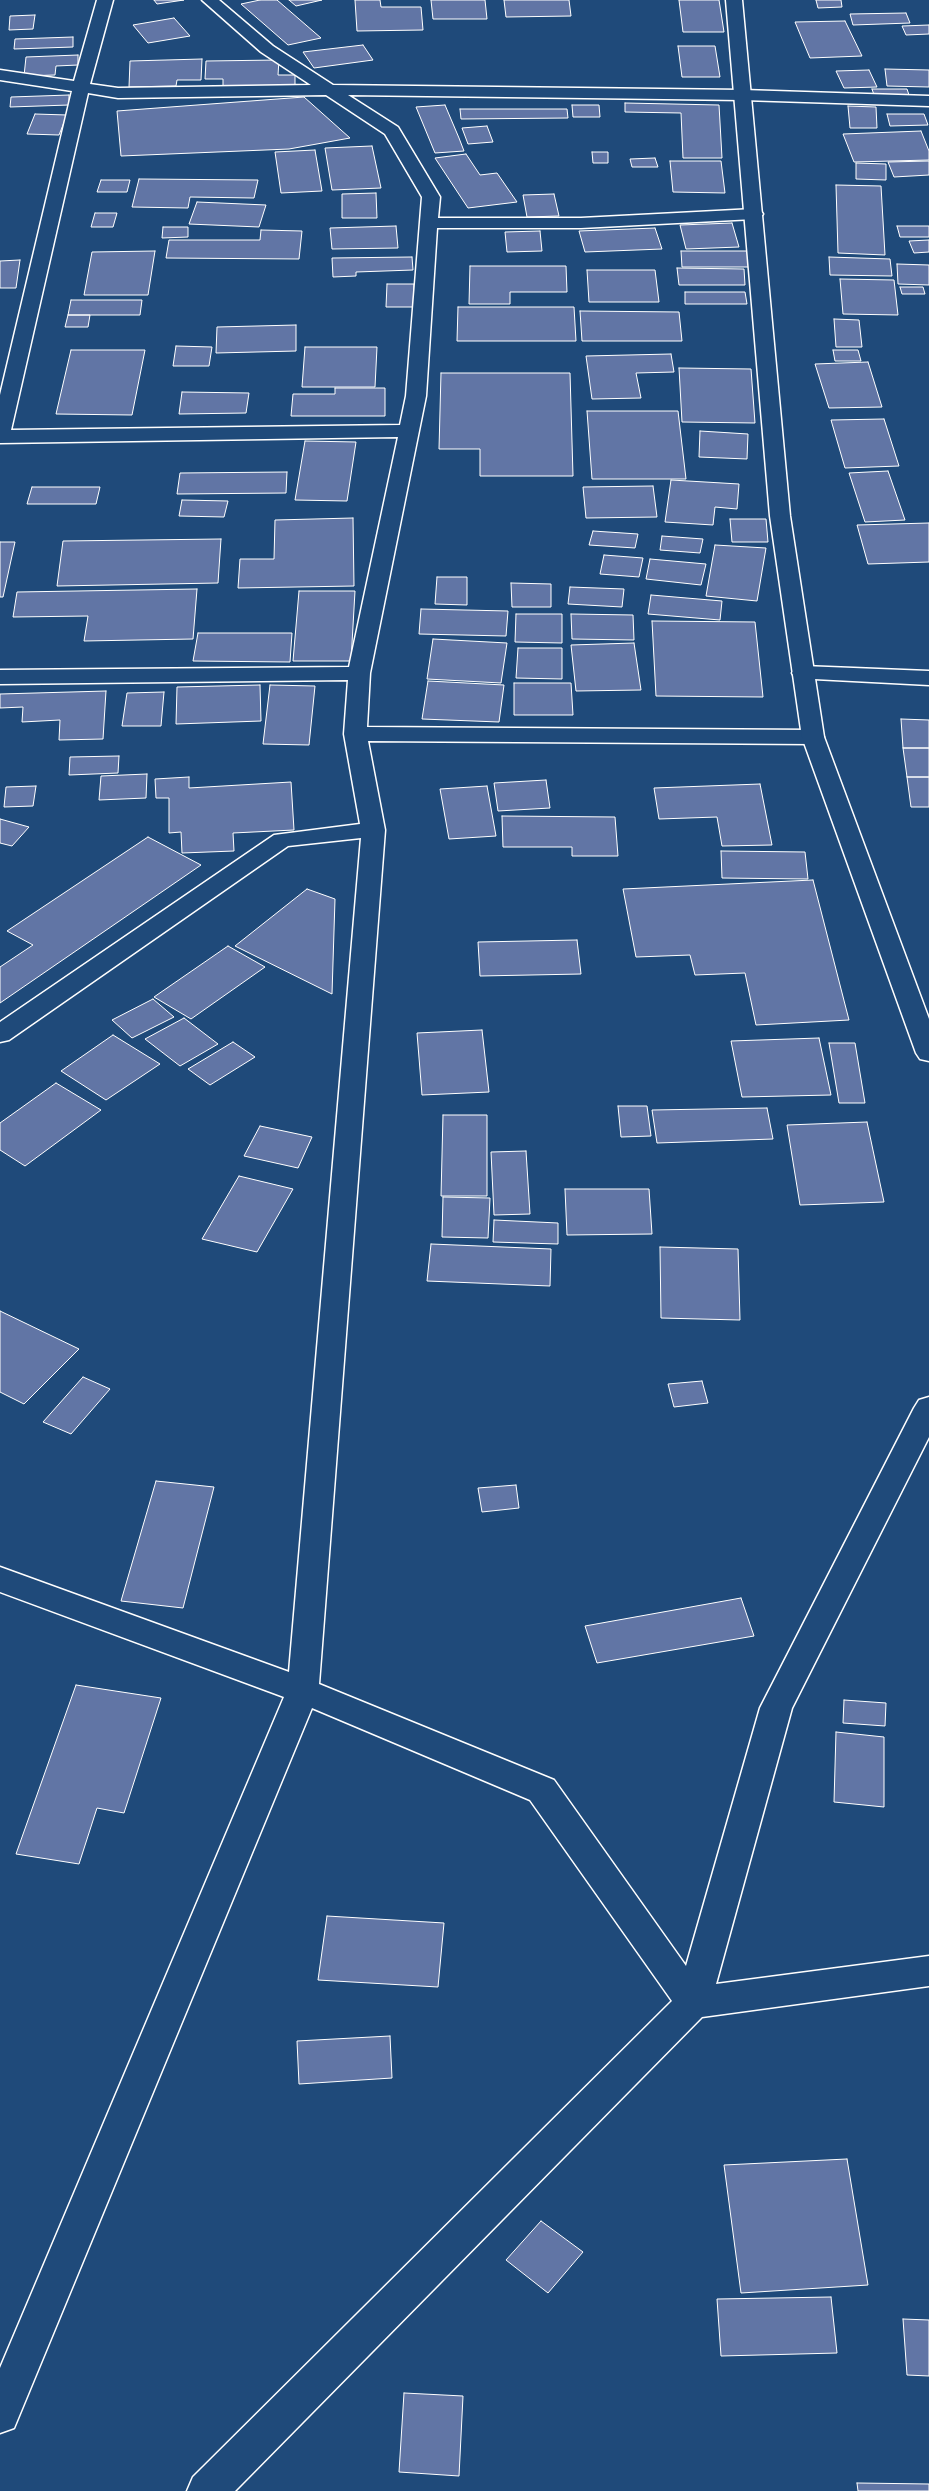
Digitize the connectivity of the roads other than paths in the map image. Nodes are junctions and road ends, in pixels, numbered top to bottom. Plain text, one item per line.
1 (105, 0) edge
2 (210, 0) edge
3 (734, 0) edge
4 (0, 75) edge
5 (81, 87) junction
6 (332, 90) junction
7 (743, 95) junction
8 (929, 101) edge
9 (754, 214) junction
10 (429, 223) junction
11 (409, 430) junction
12 (0, 437) edge
13 (359, 673) junction
14 (804, 673) junction
15 (0, 677) edge
16 (929, 678) edge
17 (355, 734) junction
18 (813, 736) junction
19 (373, 830) junction
20 (0, 1034) edge
21 (929, 1053) edge
22 (929, 1408) edge
23 (0, 1579) edge
24 (303, 1691) junction
25 (929, 1971) edge
26 (692, 2003) junction
27 (0, 2414) edge
28 (207, 2491) edge

1 - 5 street
2 - 6 street
3 - 7 street
4 - 5 street
5 - 6 street
5 - 12 street
6 - 7 street
6 - 10 street
7 - 8 street
7 - 9 street
9 - 10 street
9 - 14 street
10 - 11 street
11 - 12 street
11 - 13 street
13 - 15 street
13 - 17 street
14 - 16 street
14 - 18 street
17 - 18 street
17 - 19 street
18 - 21 street
19 - 20 street
19 - 24 street
22 - 26 street
23 - 24 street
24 - 26 street
24 - 27 street
25 - 26 street
26 - 28 street

